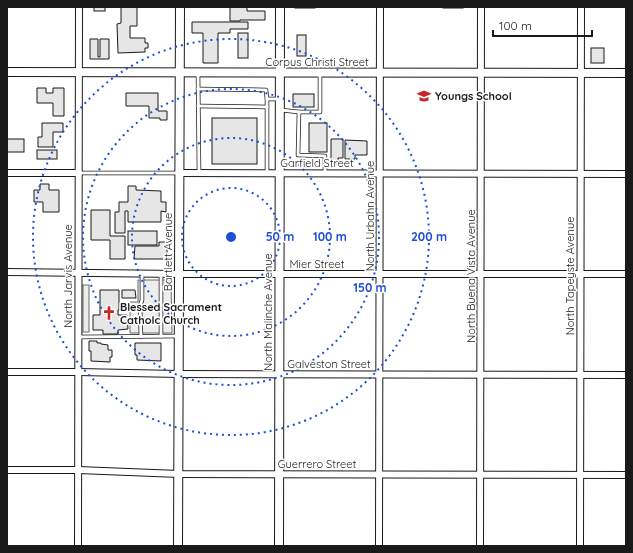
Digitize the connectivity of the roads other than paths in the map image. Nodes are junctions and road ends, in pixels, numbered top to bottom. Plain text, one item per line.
1 (79, 7) edge
2 (180, 7) edge
3 (280, 7) edge
4 (380, 7) edge
5 (481, 7) edge
6 (581, 7) edge
7 (7, 72) edge
8 (79, 72) junction
9 (180, 72) junction
10 (198, 72) junction
11 (280, 72) junction
12 (320, 73) junction
13 (380, 73) junction
14 (481, 73) junction
15 (581, 73) junction
16 (626, 73) edge
17 (198, 89) junction
18 (267, 99) junction
19 (280, 99) junction
20 (198, 106) junction
21 (266, 107) junction
22 (280, 110) junction
23 (299, 112) junction
24 (7, 173) edge
25 (79, 173) junction
26 (179, 173) junction
27 (199, 173) junction
28 (280, 173) junction
29 (325, 173) junction
30 (267, 174) junction
31 (380, 174) junction
32 (481, 174) junction
33 (581, 174) junction
34 (626, 174) edge
35 (7, 272) edge
36 (78, 272) junction
37 (142, 273) junction
38 (161, 274) junction
39 (179, 274) junction
40 (280, 274) junction
41 (380, 274) junction
42 (481, 274) junction
43 (580, 274) junction
44 (626, 274) edge
45 (160, 336) junction
46 (179, 336) junction
47 (78, 337) junction
48 (141, 337) junction
49 (7, 372) edge
50 (78, 372) junction
51 (179, 374) junction
52 (279, 374) junction
53 (380, 374) junction
54 (480, 374) junction
55 (580, 375) junction
56 (626, 375) edge
57 (7, 470) edge
58 (78, 470) junction
59 (179, 474) junction
60 (279, 474) junction
61 (379, 474) junction
62 (480, 474) junction
63 (580, 475) junction
64 (626, 475) edge
65 (78, 546) edge
66 (178, 546) edge
67 (279, 546) edge
68 (379, 546) edge
69 (480, 546) edge
70 (580, 546) edge

1 - 8 street, North Jarvis Avenue
2 - 9 main road, Bartlett Avenue
3 - 11 main road, North Malinche Avenue
4 - 13 street, North Urbahn Avenue
5 - 14 street, North Buena Vista Avenue
6 - 15 street, North Tapeyste Avenue
7 - 8 main road, Corpus Christi Street
8 - 9 main road, Corpus Christi Street
8 - 25 street, North Jarvis Avenue
9 - 10 main road, Corpus Christi Street
9 - 26 main road, Bartlett Avenue
10 - 11 main road, Corpus Christi Street
10 - 17 lane
11 - 12 main road, Corpus Christi Street
11 - 19 main road, North Malinche Avenue
12 - 13 main road, Corpus Christi Street
12 - 23 lane
13 - 14 main road, Corpus Christi Street
13 - 31 street, North Urbahn Avenue
14 - 15 main road, Corpus Christi Street
14 - 32 street, North Buena Vista Avenue
15 - 16 main road, Corpus Christi Street
15 - 33 street, North Tapeyste Avenue
17 - 18 lane
17 - 20 lane
18 - 19 lane
18 - 21 lane
19 - 22 main road, North Malinche Avenue
20 - 21 lane
20 - 27 lane
21 - 30 lane
22 - 23 lane
22 - 28 main road, North Malinche Avenue
23 - 29 lane
24 - 25 street, Garfield Street
25 - 26 lane, Garfield Street
25 - 36 street, North Jarvis Avenue
26 - 27 street, Garfield Street
26 - 39 main road, Bartlett Avenue
27 - 30 street, Garfield Street
28 - 29 street, Garfield Street
28 - 30 street, Garfield Street
28 - 40 main road, North Malinche Avenue
29 - 31 street, Garfield Street
31 - 32 street, Garfield Street
31 - 41 street, North Urbahn Avenue
32 - 33 street, Garfield Street
32 - 42 street, North Buena Vista Avenue
33 - 34 street, Garfield Street
33 - 43 street, North Tapeyste Avenue
35 - 36 street, Mier Street
36 - 37 street, Mier Street
36 - 47 street, North Jarvis Avenue
37 - 38 street, Mier Street
37 - 48 lane
38 - 39 street, Mier Street
38 - 45 lane
39 - 40 street, Mier Street
39 - 46 main road, Bartlett Avenue
40 - 41 street, Mier Street
40 - 52 main road, North Malinche Avenue
41 - 42 street, Mier Street
41 - 53 street, North Urbahn Avenue
42 - 43 street, Mier Street
42 - 54 street, North Buena Vista Avenue
43 - 44 street, Mier Street
43 - 55 street, North Tapeyste Avenue
45 - 46 lane
45 - 48 lane
46 - 51 main road, Bartlett Avenue
47 - 48 lane
47 - 50 street, North Jarvis Avenue
49 - 50 street, Galveston Street
50 - 51 street, Galveston Street
50 - 58 street, North Jarvis Avenue
51 - 52 street, Galveston Street
51 - 59 main road, Bartlett Avenue
52 - 53 street, Galveston Street
52 - 60 main road, North Malinche Avenue
53 - 54 street, Galveston Street
53 - 61 street, North Urbahn Avenue
54 - 55 street, Galveston Street
54 - 62 street, North Buena Vista Avenue
55 - 56 street, Galveston Street
55 - 63 street, North Tapeyste Avenue
57 - 58 street, Guerrero Street
58 - 59 street, Guerrero Street
58 - 65 street, North Jarvis Avenue
59 - 60 street, Guerrero Street
59 - 66 main road, Bartlett Avenue
60 - 61 street, Guerrero Street
60 - 67 main road, North Malinche Avenue
61 - 62 street, Guerrero Street
61 - 68 street, North Urbahn Avenue
62 - 63 street, Guerrero Street
62 - 69 street, North Buena Vista Avenue
63 - 64 street, Guerrero Street
63 - 70 street, North Tapeyste Avenue

